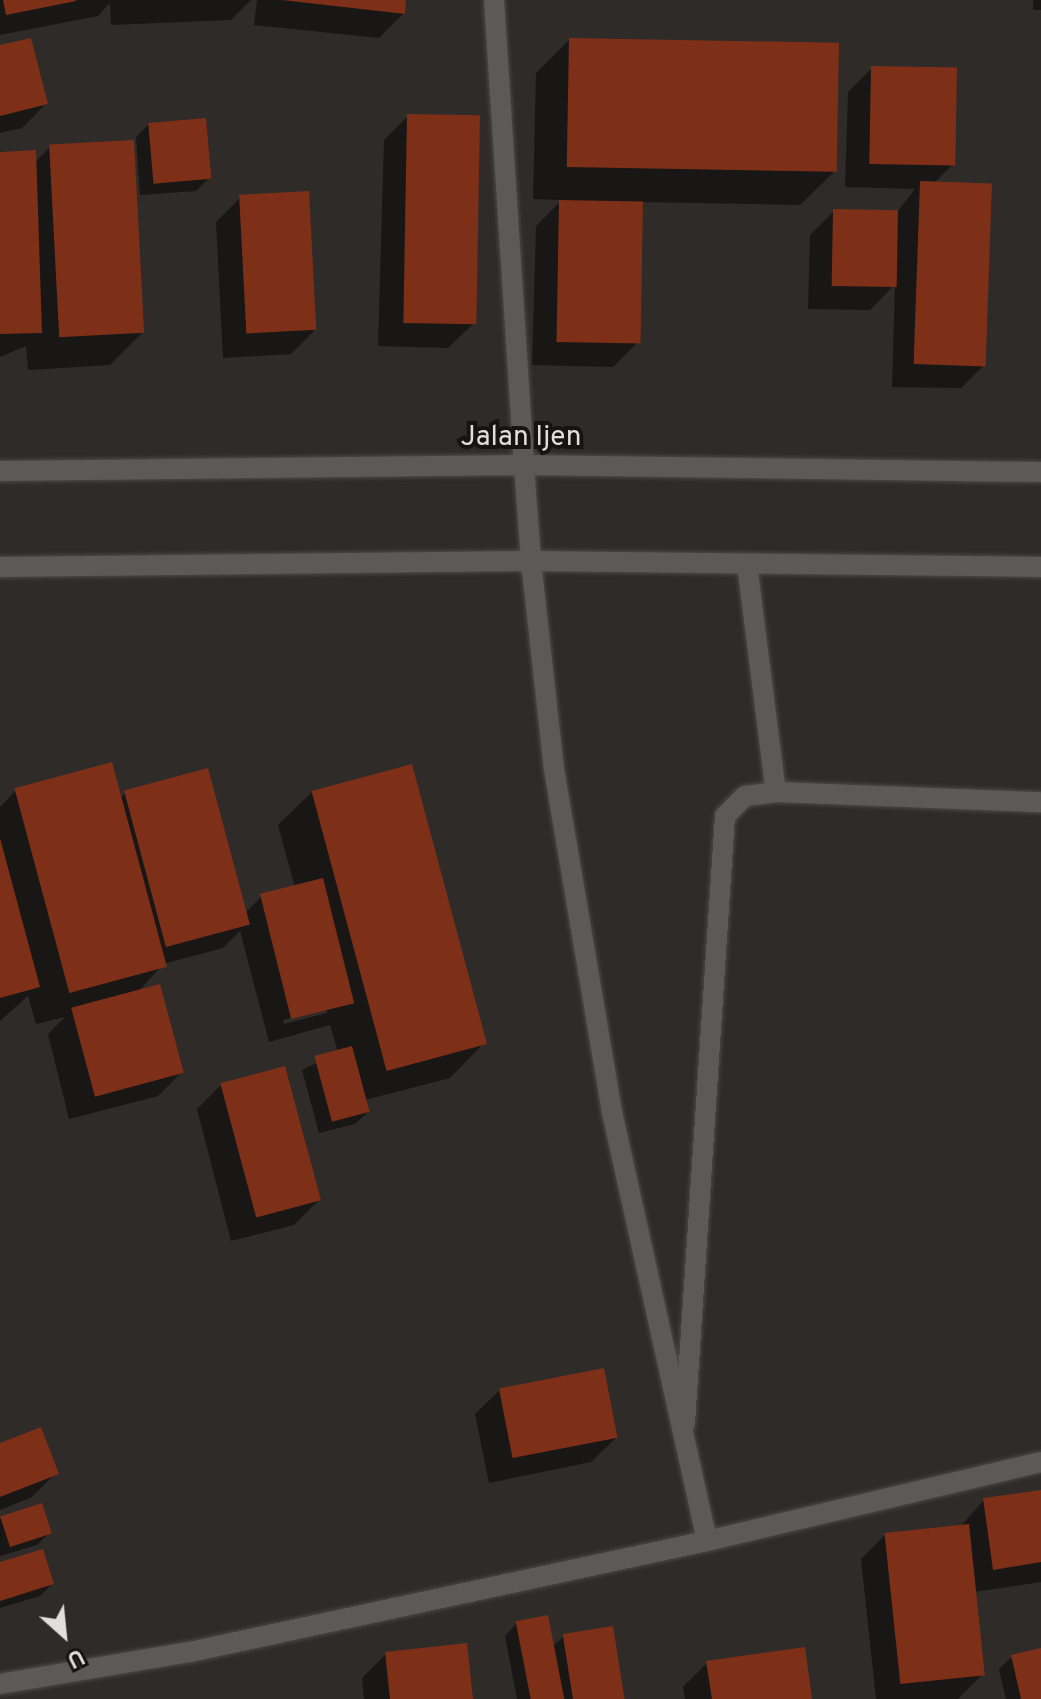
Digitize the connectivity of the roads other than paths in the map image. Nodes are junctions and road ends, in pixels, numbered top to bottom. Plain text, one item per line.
1 (494, 0) edge
2 (524, 465) junction
3 (0, 471) edge
4 (1041, 472) edge
5 (531, 561) junction
6 (747, 564) junction
7 (0, 567) edge
8 (1041, 567) edge
9 (776, 792) junction
10 (1041, 802) edge
11 (685, 1423) junction
12 (1041, 1462) edge
13 (707, 1541) junction
14 (0, 1684) edge

1 - 2 street
2 - 3 street, Jalan Ijen
2 - 4 street, Jalan Ijen
2 - 5 street
5 - 6 street
5 - 7 street
5 - 11 street
6 - 8 street
6 - 9 street
9 - 10 street
9 - 11 street
11 - 13 street
12 - 13 street
13 - 14 street

